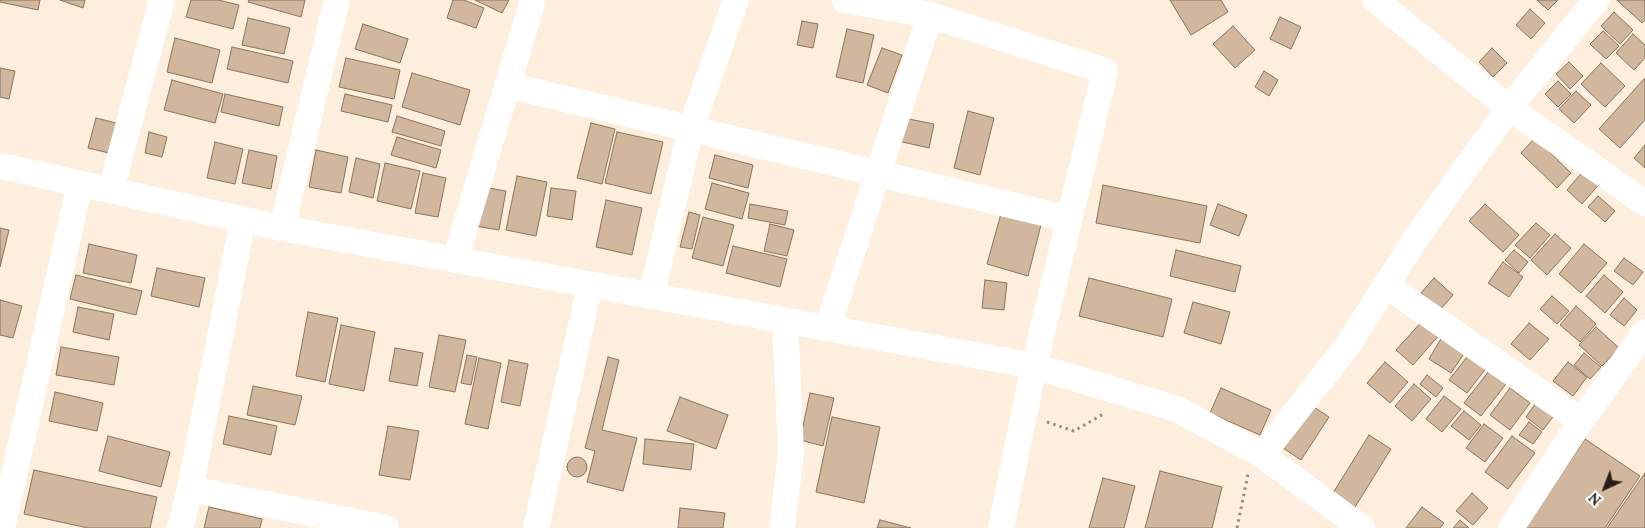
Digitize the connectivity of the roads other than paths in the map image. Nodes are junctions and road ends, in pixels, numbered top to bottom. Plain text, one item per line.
1 (162, 0) edge
2 (338, 0) edge
3 (533, 0) edge
4 (736, 0) edge
5 (845, 0) edge
6 (1375, 0) edge
7 (1596, 0) edge
8 (930, 15) junction
9 (507, 85) junction
10 (1509, 108) junction
11 (691, 128) junction
12 (0, 166) edge
13 (878, 173) junction
14 (80, 184) junction
15 (111, 190) junction
16 (1645, 203) edge
17 (1070, 219) junction
18 (243, 220) junction
19 (282, 228) junction
20 (455, 260) junction
21 (590, 285) junction
22 (1386, 285) junction
23 (651, 297) junction
24 (785, 321) junction
25 (827, 329) junction
26 (1645, 332) edge
27 (1034, 366) junction
28 (1581, 421) junction
29 (1256, 452) junction
30 (190, 489) junction
31 (2, 528) edge
32 (180, 528) edge
33 (386, 528) edge
34 (536, 528) edge
35 (782, 528) edge
36 (1001, 528) edge
37 (1362, 528) edge
38 (1510, 528) edge

1 - 15 street
2 - 19 street
3 - 9 street
4 - 11 street
5 - 8 street
6 - 10 street
7 - 10 street
8 - 13 street
8 - 17 street
9 - 11 street
9 - 20 street
10 - 16 street
10 - 22 street
11 - 13 street
11 - 23 street
12 - 14 street
13 - 17 street
13 - 25 street
14 - 15 street
14 - 31 street
15 - 18 street
17 - 27 street
18 - 19 street
18 - 30 street
19 - 20 street
20 - 21 street
21 - 23 street
21 - 34 street
22 - 28 street
22 - 29 street
23 - 24 street
24 - 25 street
24 - 35 street
25 - 27 street
26 - 28 street
27 - 29 street
27 - 36 street
28 - 38 street
29 - 37 street
30 - 32 street
30 - 33 street

